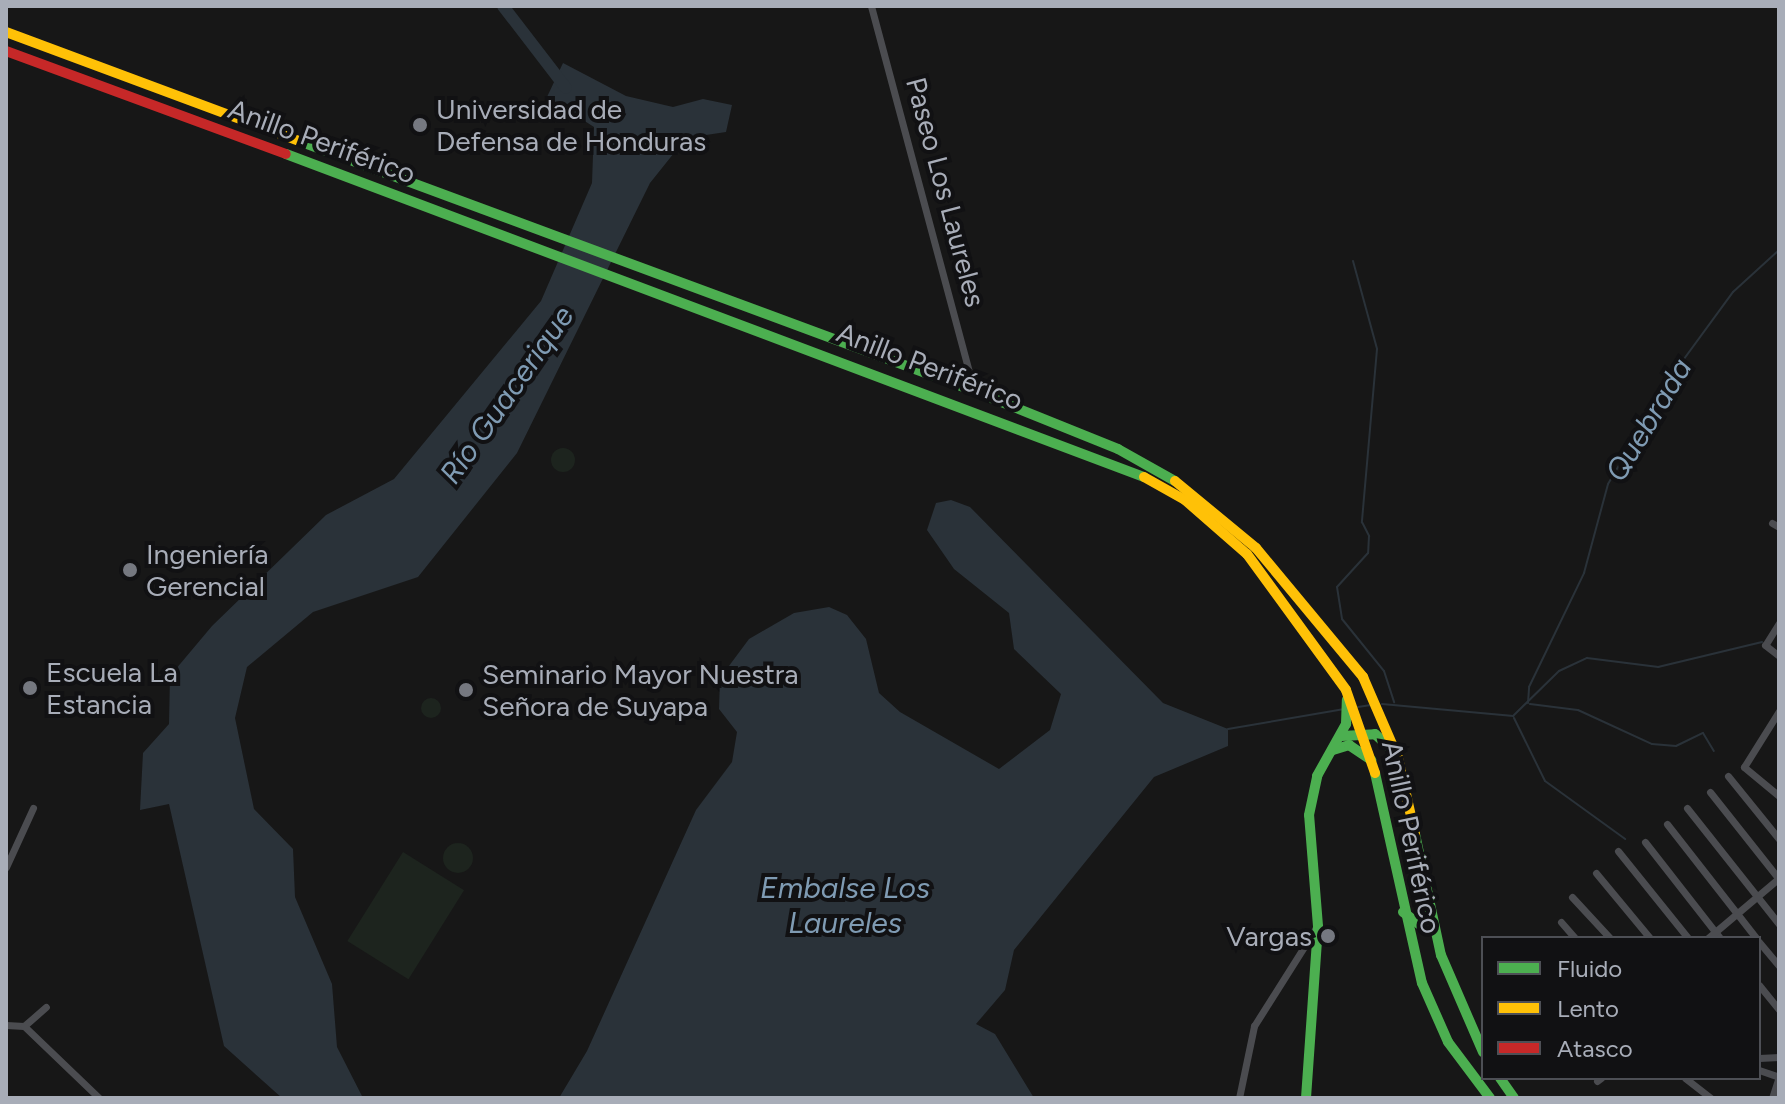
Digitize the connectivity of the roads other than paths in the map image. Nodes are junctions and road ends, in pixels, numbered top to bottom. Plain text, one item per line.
1 (871, 6) edge
2 (6, 32) edge
3 (6, 51) edge
4 (640, 277) junction
5 (974, 391) junction
6 (1779, 623) edge
7 (1779, 656) edge
8 (1346, 690) junction
9 (1779, 711) edge
10 (1364, 731) junction
11 (1342, 736) junction
12 (1331, 750) junction
13 (1398, 758) junction
14 (1373, 762) junction
15 (1728, 776) dead end
16 (1710, 792) dead end
17 (1779, 796) edge
18 (33, 808) dead end
19 (1687, 808) dead end
20 (1667, 824) dead end
21 (1779, 839) edge
22 (1645, 842) dead end
23 (1618, 851) dead end
24 (6, 867) edge
25 (1596, 873) dead end
26 (1779, 879) edge
27 (1757, 896) junction
28 (1572, 897) dead end
29 (1403, 912) junction
30 (1430, 914) junction
31 (1736, 914) junction
32 (1561, 922) dead end
33 (1779, 924) edge
34 (1318, 926) junction
35 (1718, 935) edge
36 (1573, 936) edge
37 (1608, 936) edge
38 (1648, 936) edge
39 (1686, 936) edge
40 (1754, 936) edge
41 (1761, 945) edge
42 (1779, 966) edge
43 (1761, 988) edge
44 (46, 1007) dead end
45 (1779, 1010) edge
46 (6, 1025) edge
47 (24, 1026) junction
48 (1481, 1048) edge
49 (1779, 1077) edge
50 (1501, 1080) edge
51 (1688, 1080) edge
52 (99, 1098) edge
53 (1239, 1098) edge
54 (1306, 1098) edge
55 (1490, 1098) edge
56 (1514, 1098) edge
57 (1711, 1098) edge
58 (1772, 1098) edge

1 - 5 street, Paseo Los Laureles
2 - 4 main road, Anillo Periférico
3 - 4 main road, Anillo Periférico
4 - 5 main road, Anillo Periférico
4 - 8 main road, Anillo Periférico
5 - 13 main road, Anillo Periférico
6 - 7 street
8 - 10 main road, Anillo Periférico
8 - 11 main road
9 - 17 street
10 - 11 main road
10 - 13 main road
10 - 14 main road, Anillo Periférico
11 - 12 main road
12 - 14 main road
12 - 34 main road
13 - 30 main road, Anillo Periférico
14 - 29 main road, Anillo Periférico
15 - 21 street
16 - 26 street
18 - 24 street
19 - 27 street
20 - 31 street
22 - 35 street
23 - 39 street
25 - 38 street
26 - 27 street
27 - 31 street
27 - 33 street
28 - 37 street
29 - 30 main road
29 - 55 main road, Anillo Periférico
30 - 48 main road, Anillo Periférico
31 - 35 street
31 - 40 street
32 - 36 street
34 - 53 street
34 - 54 main road
41 - 42 street
43 - 45 street
44 - 47 street
46 - 47 street
47 - 52 street
49 - 58 street
50 - 56 main road
51 - 57 street

